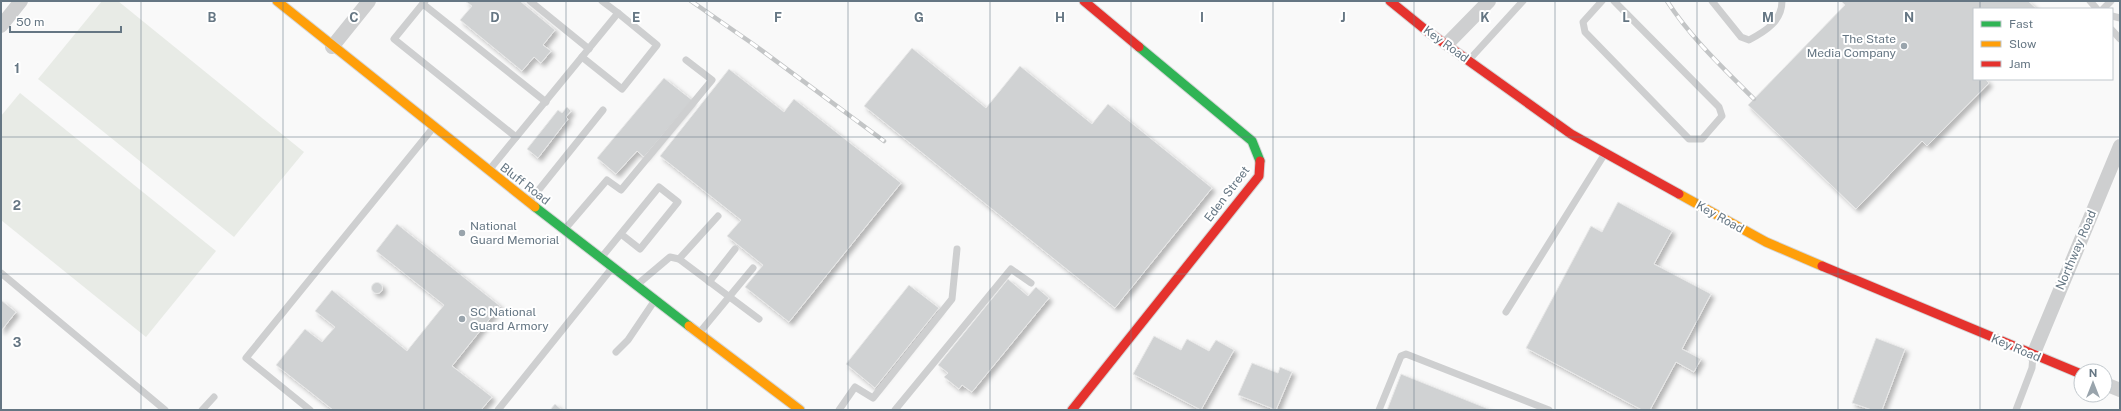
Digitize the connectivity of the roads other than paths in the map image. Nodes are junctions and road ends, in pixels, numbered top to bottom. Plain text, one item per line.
1 (22, 1) edge
2 (278, 1) edge
3 (369, 1) edge
4 (530, 1) edge
5 (602, 1) edge
6 (1084, 1) edge
7 (1390, 1) edge
8 (1489, 1) edge
9 (1523, 1) edge
10 (1602, 1) edge
11 (1614, 1) edge
12 (1712, 1) edge
13 (1782, 1) edge
14 (424, 2) edge
15 (286, 5) edge
16 (618, 13) junction
17 (1, 26) edge
18 (2113, 31) edge
19 (2120, 39) edge
20 (1447, 44) junction
21 (332, 46) junction
22 (589, 49) junction
23 (582, 57) junction
24 (686, 60) dead end
25 (1469, 60) junction
26 (546, 102) junction
27 (603, 110) dead end
28 (433, 128) junction
29 (516, 137) junction
30 (2120, 146) edge
31 (1605, 153) junction
32 (489, 171) junction
33 (529, 202) junction
34 (718, 216) dead end
35 (564, 230) junction
36 (621, 234) junction
37 (735, 249) dead end
38 (957, 249) dead end
39 (601, 258) junction
40 (679, 259) junction
41 (613, 267) junction
42 (753, 268) dead end
43 (1, 273) edge
44 (709, 282) junction
45 (1030, 283) dead end
46 (636, 286) junction
47 (729, 297) junction
48 (655, 300) junction
49 (1506, 312) dead end
50 (759, 319) dead end
51 (698, 334) junction
52 (616, 352) dead end
53 (2033, 355) junction
54 (2073, 371) edge
55 (214, 397) dead end
56 (165, 410) edge
57 (202, 410) edge
58 (310, 410) edge
59 (498, 410) edge
60 (800, 410) edge
61 (839, 410) edge
62 (895, 410) edge
63 (1072, 410) edge
64 (1379, 410) edge
65 (1549, 410) edge
66 (2016, 410) edge

1 - 17 street
2 - 15 street, Bluff Road
3 - 21 street
4 - 22 lane
5 - 16 lane
6 - 63 street, Eden Street
7 - 20 street, Key Road
8 - 20 street
9 - 25 lane
10 - 11 lane
12 - 13 lane
14 - 26 lane
14 - 29 lane
15 - 21 street, Bluff Road
16 - 22 lane
16 - 23 lane
18 - 19 lane
20 - 25 street, Key Road
21 - 28 street, Bluff Road
22 - 23 lane
23 - 26 lane
24 - 35 lane
25 - 31 street, Key Road
26 - 29 lane
27 - 33 lane
28 - 32 street, Bluff Road
28 - 58 lane
29 - 32 lane
30 - 53 street, Northway Road
31 - 49 lane
31 - 53 street, Key Road
32 - 33 street, Bluff Road
33 - 35 street, Bluff Road
34 - 40 lane
35 - 39 street, Bluff Road
36 - 36 lane
36 - 39 lane
37 - 44 lane
38 - 61 lane
39 - 41 street, Bluff Road
40 - 44 lane
40 - 46 lane
41 - 46 street, Bluff Road
41 - 59 lane
42 - 47 lane
43 - 56 lane
44 - 47 lane
45 - 62 lane
46 - 48 street, Bluff Road
47 - 50 lane
47 - 51 lane
48 - 51 street, Bluff Road
48 - 52 lane
51 - 60 street, Bluff Road
53 - 54 street, Key Road
53 - 66 lane
55 - 57 lane
64 - 65 lane

